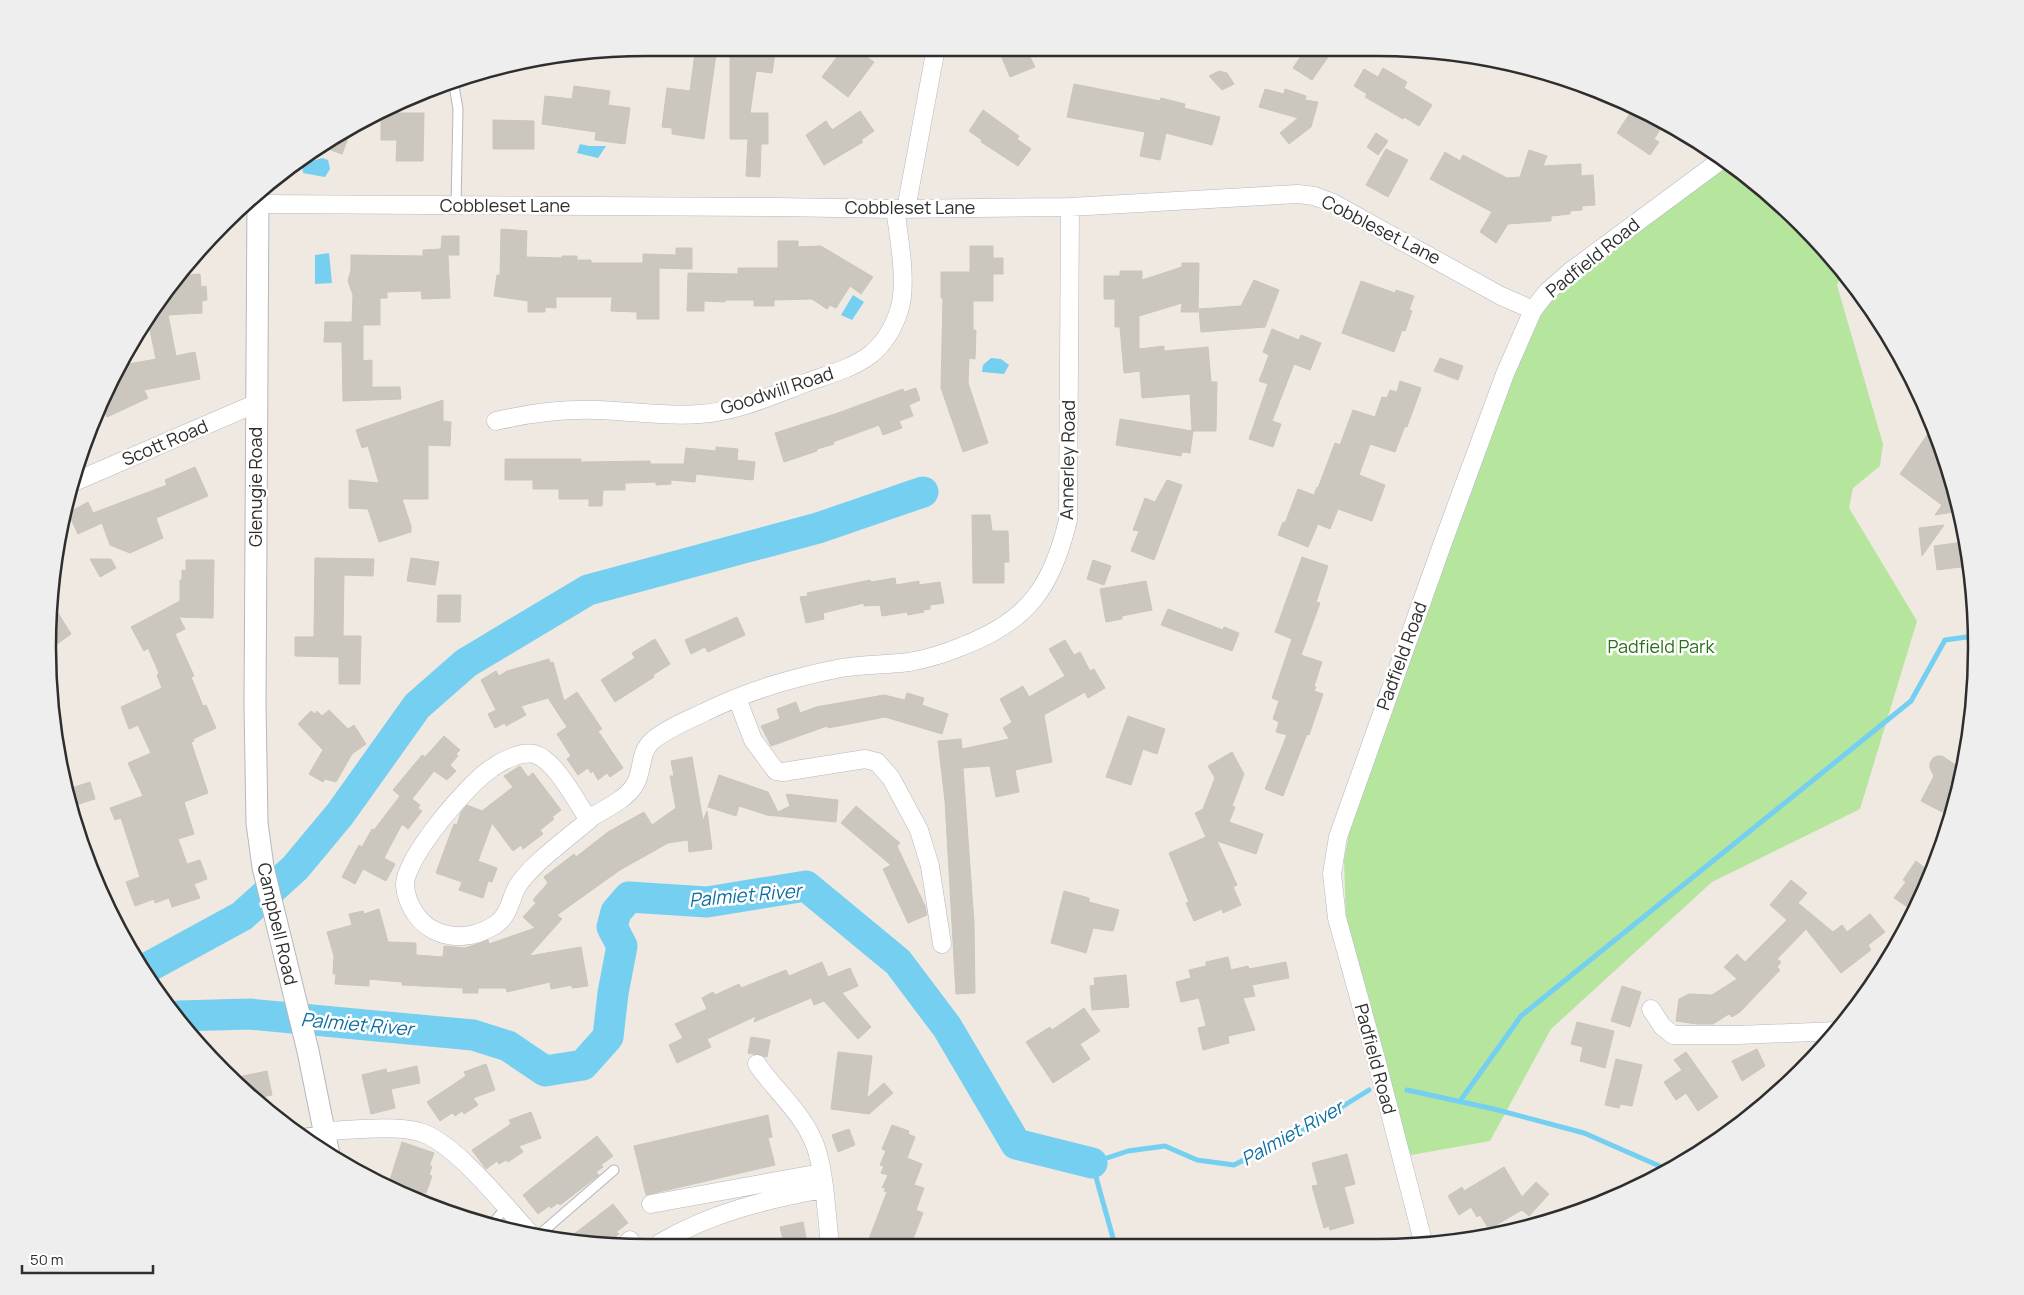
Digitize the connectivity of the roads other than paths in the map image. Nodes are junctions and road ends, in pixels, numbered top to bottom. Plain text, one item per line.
1 (935, 56) edge
2 (454, 89) edge
3 (1716, 164) edge
4 (261, 200) edge
5 (258, 203) edge
6 (456, 206) junction
7 (1070, 207) junction
8 (900, 209) junction
9 (1533, 310) junction
10 (257, 403) junction
11 (496, 421) dead end
12 (81, 479) edge
13 (737, 698) junction
14 (256, 779) joint
15 (589, 820) junction
16 (942, 944) dead end
17 (1651, 1009) dead end
18 (1826, 1031) edge
19 (757, 1064) dead end
20 (324, 1131) junction
21 (310, 1133) edge
22 (327, 1144) edge
23 (614, 1170) dead end
24 (822, 1181) junction
25 (651, 1204) dead end
26 (506, 1207) junction
27 (496, 1219) edge
28 (522, 1225) edge
29 (545, 1229) edge
30 (1422, 1236) edge
31 (667, 1239) edge
32 (829, 1239) edge

1 - 8 street, Goodwill Road
2 - 6 lane
3 - 9 street, Padfield Road
4 - 6 street, Cobbleset Lane
5 - 10 street, Glenugie Road
6 - 8 street, Cobbleset Lane
7 - 8 street, Cobbleset Lane
7 - 9 street, Cobbleset Lane
7 - 13 street, Annerley Road
8 - 11 street, Goodwill Road
9 - 30 street, Padfield Road
10 - 12 street, Scott Road
10 - 14 street, Glenugie Road
13 - 15 street, Annerley Road
13 - 16 street
14 - 20 street, Campbell Road
15 - 15 street
17 - 18 street
19 - 24 street
20 - 21 lane
20 - 22 street, Campbell Road
20 - 26 street
23 - 29 lane
24 - 25 street
24 - 31 street
24 - 32 street
26 - 27 lane
26 - 28 street

